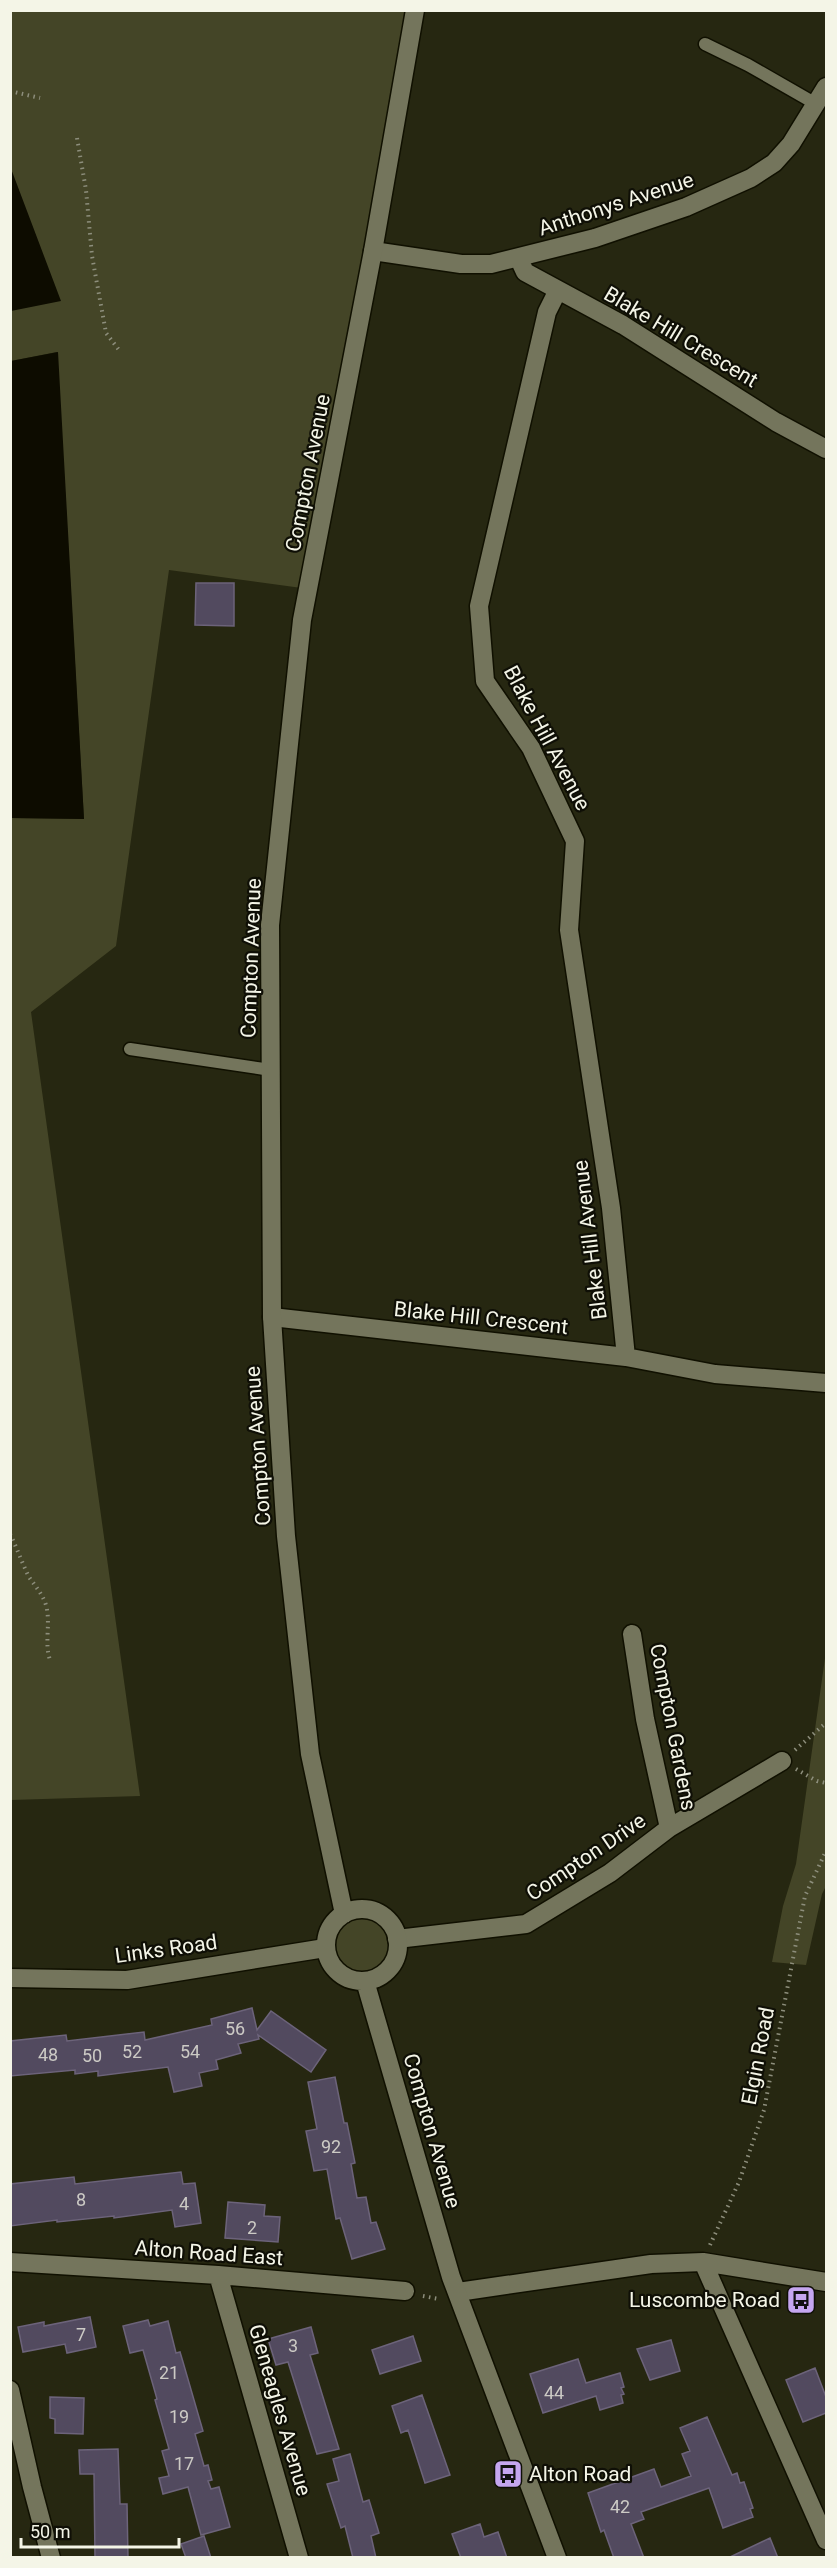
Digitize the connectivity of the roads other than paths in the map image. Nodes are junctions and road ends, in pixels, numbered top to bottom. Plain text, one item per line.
1 (415, 10) edge
2 (705, 44) dead end
3 (826, 87) edge
4 (816, 104) junction
5 (373, 251) junction
6 (519, 258) junction
7 (558, 290) junction
8 (826, 449) edge
9 (130, 1049) dead end
10 (271, 1070) junction
11 (272, 1317) junction
12 (626, 1357) junction
13 (826, 1383) edge
14 (632, 1634) dead end
15 (782, 1761) road end
16 (669, 1827) junction
17 (344, 1914) junction
18 (398, 1939) junction
19 (325, 1948) junction
20 (10, 1978) edge
21 (365, 1981) junction
22 (10, 2262) edge
23 (703, 2262) junction
24 (218, 2275) junction
25 (826, 2282) edge
26 (405, 2292) road end
27 (460, 2299) junction
28 (10, 2390) edge
29 (826, 2540) edge
30 (51, 2558) edge
31 (299, 2558) edge
32 (557, 2558) edge

1 - 5 street, Compton Avenue
2 - 4 lane
3 - 4 street, Anthonys Avenue
4 - 6 street, Anthonys Avenue
5 - 6 street, Anthonys Avenue
5 - 10 street, Compton Avenue
6 - 7 street, Blake Hill Crescent
7 - 8 street, Blake Hill Crescent
7 - 12 street, Blake Hill Avenue
9 - 10 lane
10 - 11 street, Compton Avenue
11 - 12 street, Blake Hill Crescent
11 - 17 street, Compton Avenue
12 - 13 street, Blake Hill Crescent
14 - 16 street, Compton Gardens
15 - 16 street, Compton Drive
16 - 18 street, Compton Drive
17 - 18 street
17 - 19 street
18 - 21 street
19 - 20 street, Links Road
19 - 21 street
21 - 27 street, Compton Avenue
22 - 24 street, Alton Road East
23 - 25 street
23 - 27 street
23 - 29 street
24 - 26 street, Alton Road East
24 - 31 street, Gleneagles Avenue
27 - 32 street, Compton Avenue
28 - 30 street

